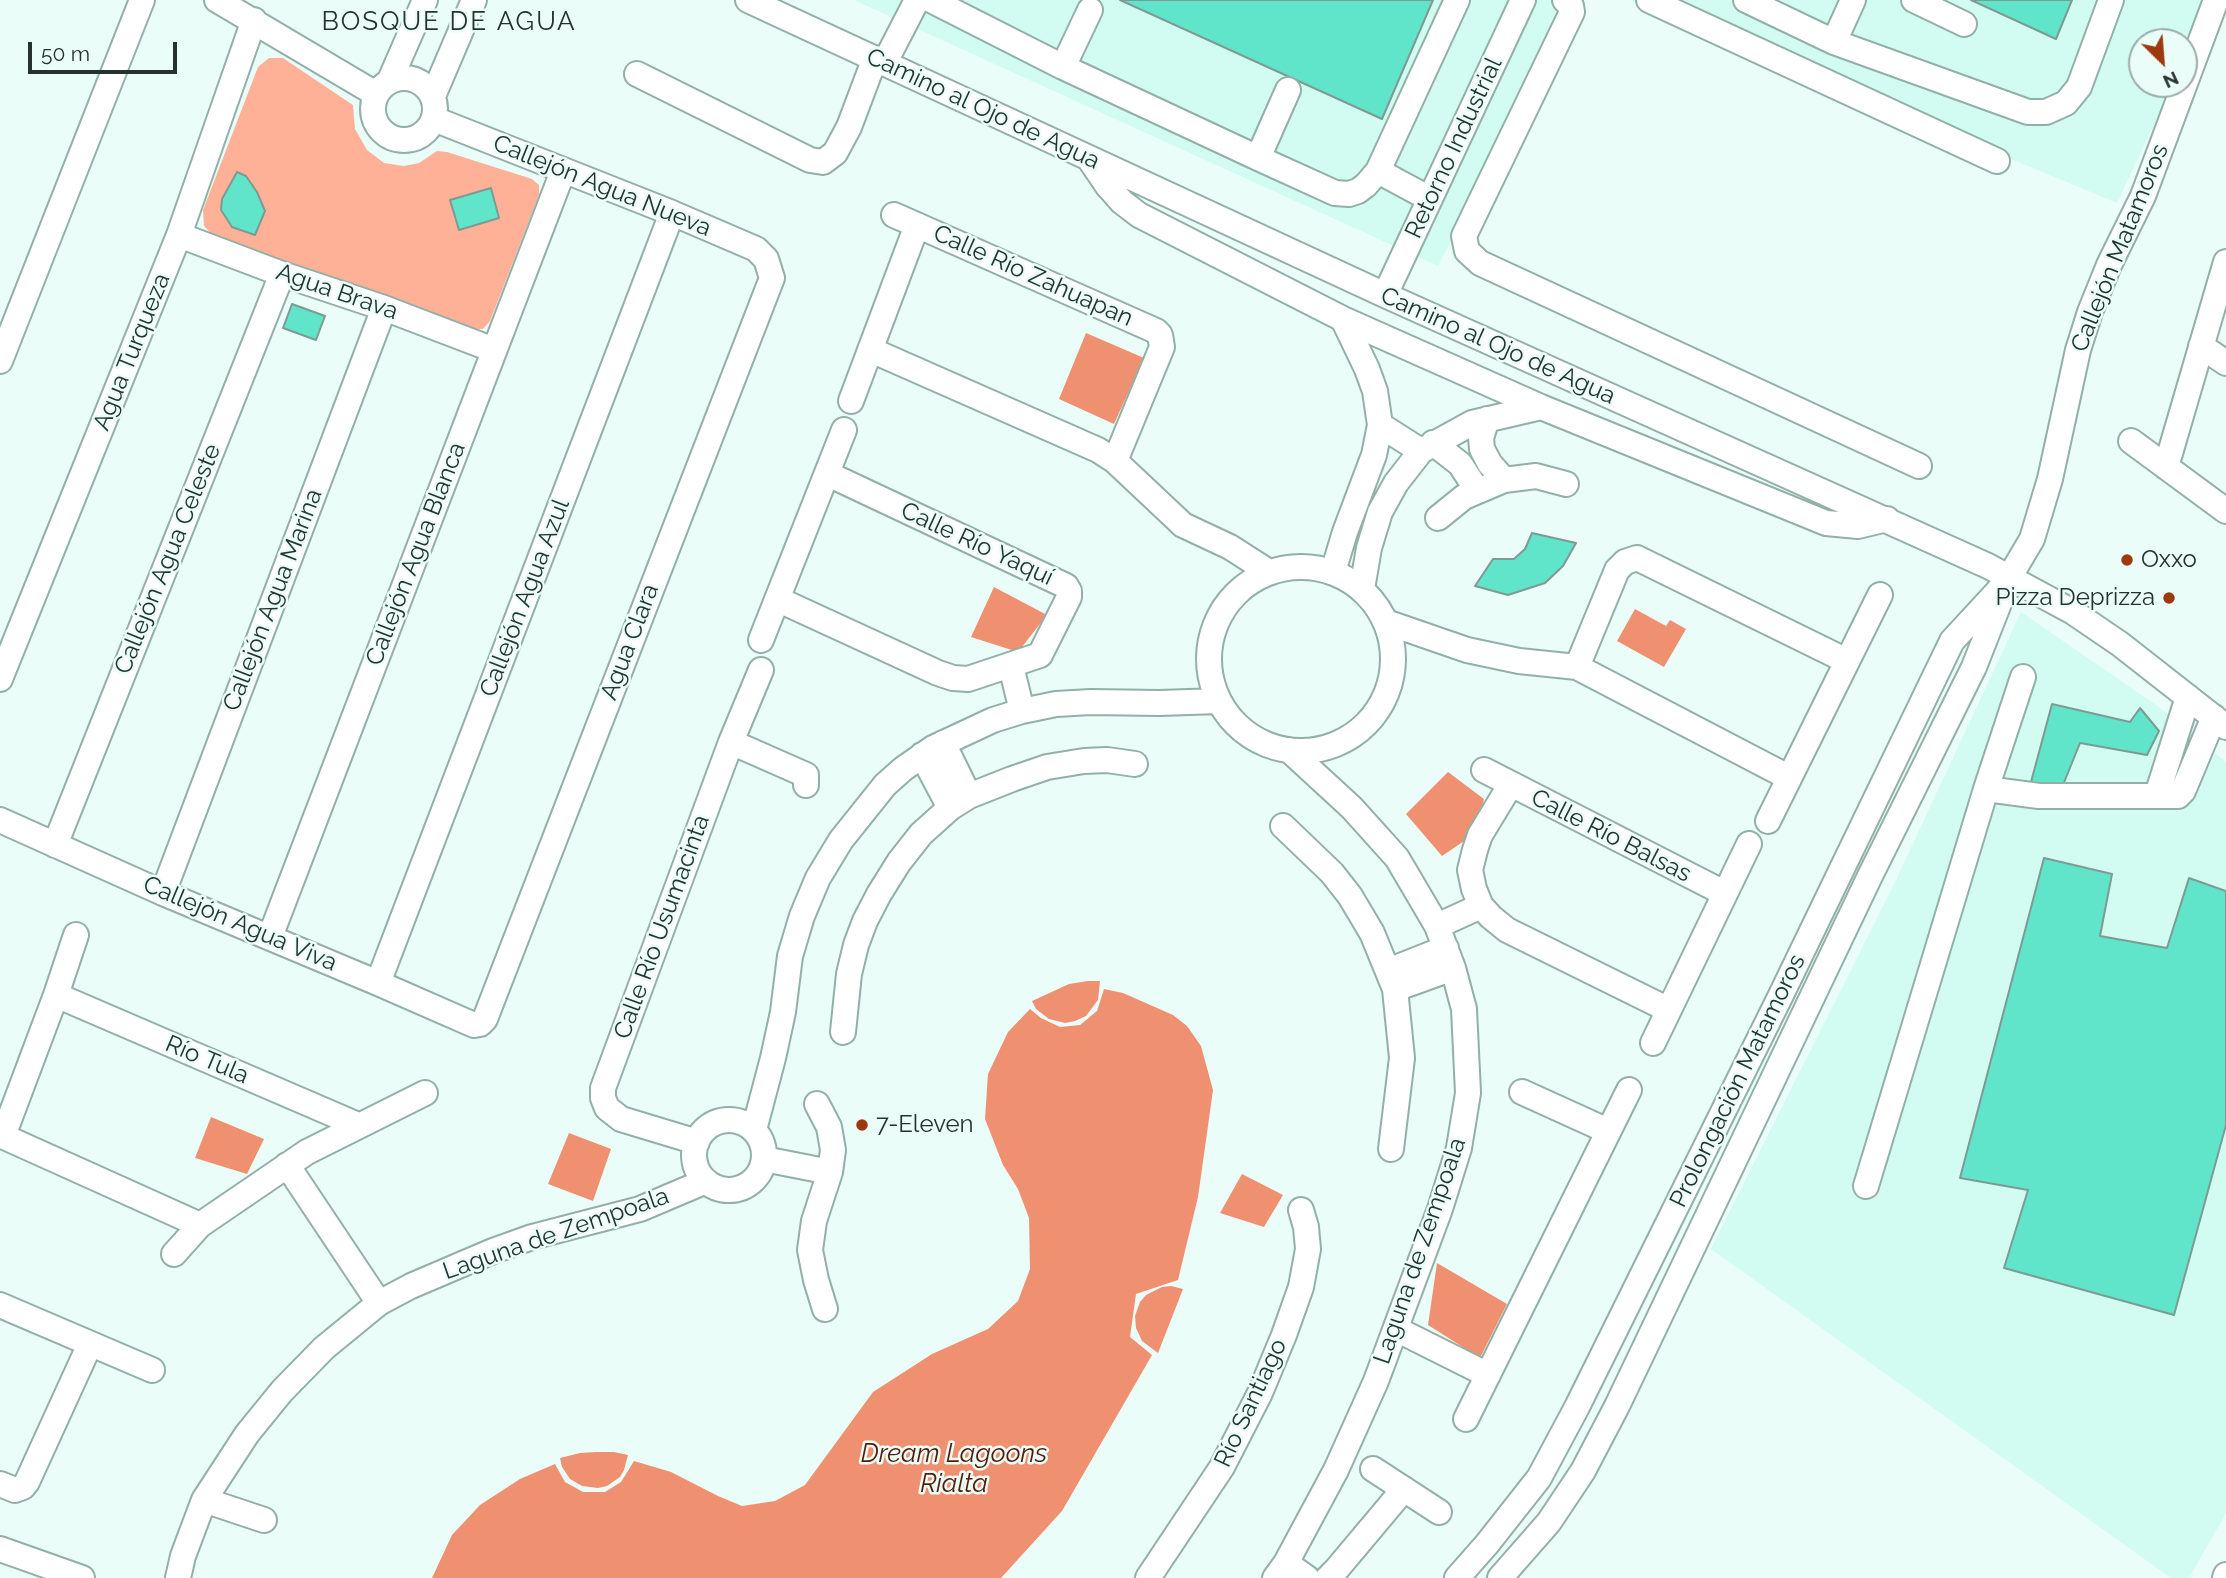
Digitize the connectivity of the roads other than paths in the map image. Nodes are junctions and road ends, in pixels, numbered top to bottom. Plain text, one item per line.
1 (142, 0) edge
2 (217, 0) edge
3 (425, 0) edge
4 (474, 0) edge
5 (748, 0) edge
6 (917, 0) edge
7 (931, 0) edge
8 (1457, 0) edge
9 (1524, 0) edge
10 (1565, 0) edge
11 (1649, 0) edge
12 (1746, 0) edge
13 (1853, 0) edge
14 (1914, 0) edge
15 (2111, 0) edge
16 (2216, 0) edge
17 (1090, 10) dead end
18 (254, 20) junction
19 (1964, 24) dead end
20 (1834, 42) junction
21 (880, 60) junction
22 (1063, 67) junction
23 (637, 74) dead end
24 (383, 87) junction
25 (1288, 89) dead end
26 (433, 107) junction
27 (1258, 158) junction
28 (1089, 159) junction
29 (1997, 161) dead end
30 (1378, 171) junction
31 (564, 172) junction
32 (1430, 199) junction
33 (672, 213) junction
34 (179, 235) junction
35 (766, 259) joint
36 (2226, 262) edge
37 (282, 274) junction
38 (1385, 295) junction
39 (384, 308) junction
40 (1343, 319) junction
41 (2202, 346) junction
42 (494, 350) junction
43 (871, 350) junction
44 (0, 360) edge
45 (2226, 363) edge
46 (851, 401) dead end
47 (1541, 407) junction
48 (1487, 419) junction
49 (1380, 425) junction
50 (844, 430) dead end
51 (2131, 441) dead end
52 (1427, 447) junction
53 (1115, 461) junction
54 (1919, 466) dead end
55 (2166, 467) junction
56 (828, 474) junction
57 (1504, 480) junction
58 (1566, 484) dead end
59 (1476, 490) junction
60 (2226, 511) edge
61 (1438, 518) dead end
62 (1887, 519) junction
63 (1269, 572) junction
64 (1333, 572) junction
65 (2010, 578) junction
66 (1362, 589) junction
67 (1880, 595) dead end
68 (778, 599) junction
69 (1386, 622) junction
70 (761, 640) dead end
71 (1847, 661) junction
72 (1011, 666) junction
73 (1577, 667) junction
74 (761, 670) dead end
75 (2023, 677) dead end
76 (0, 679) edge
77 (2188, 697) junction
78 (1219, 701) junction
79 (1022, 711) junction
80 (2220, 722) edge
81 (731, 742) junction
82 (943, 743) junction
83 (1289, 750) junction
84 (922, 755) junction
85 (1135, 764) dead end
86 (1484, 770) dead end
87 (1788, 777) junction
88 (1511, 784) junction
89 (806, 785) dead end
90 (1986, 789) junction
91 (2157, 795) junction
92 (959, 802) junction
93 (0, 820) edge
94 (1768, 821) dead end
95 (1283, 826) dead end
96 (1749, 844) dead end
97 (55, 845) junction
98 (163, 893) junction
99 (1724, 893) junction
100 (1481, 906) junction
101 (76, 935) dead end
102 (270, 937) junction
103 (1445, 947) junction
104 (1392, 980) junction
105 (378, 983) junction
106 (56, 995) junction
107 (1669, 1010) junction
108 (480, 1024) joint
109 (843, 1032) dead end
110 (1653, 1043) dead end
111 (1629, 1090) dead end
112 (1522, 1092) dead end
113 (425, 1093) dead end
114 (817, 1104) dead end
115 (358, 1125) junction
116 (754, 1130) junction
117 (1608, 1131) junction
118 (1, 1136) edge
119 (697, 1142) junction
120 (1391, 1149) dead end
121 (764, 1159) junction
122 (287, 1165) junction
123 (830, 1172) junction
124 (706, 1181) junction
125 (1866, 1186) dead end
126 (1300, 1210) dead end
127 (200, 1225) junction
128 (174, 1254) dead end
129 (379, 1303) junction
130 (0, 1305) edge
131 (825, 1309) dead end
132 (1396, 1329) junction
133 (90, 1345) junction
134 (152, 1370) dead end
135 (1488, 1375) junction
136 (1466, 1419) dead end
137 (1373, 1469) dead end
138 (0, 1484) edge
139 (1404, 1489) junction
140 (204, 1500) junction
141 (1439, 1512) dead end
142 (264, 1520) dead end
143 (0, 1549) edge
144 (1280, 1570) edge
145 (51, 1573) edge
146 (82, 1578) edge
147 (178, 1578) edge
148 (1148, 1578) edge
149 (1307, 1578) edge
150 (1328, 1578) edge
151 (1457, 1578) edge
152 (1500, 1578) edge

1 - 44 street
2 - 18 street
3 - 24 street
4 - 26 street
5 - 21 street, Camino al Ojo de Agua
6 - 21 street
7 - 22 street
8 - 30 street
9 - 32 street, Retorno Industrial
10 - 54 street
11 - 29 street
12 - 20 street
13 - 20 street
14 - 19 street
15 - 20 street
16 - 65 street, Callejón Matamoros
17 - 22 street
18 - 24 street
18 - 34 street, Agua Turqueza
21 - 23 street
21 - 28 street, Camino al Ojo de Agua
22 - 27 street
24 - 26 street
24 - 26 street
25 - 27 street
26 - 31 street, Callejón Agua Nueva
27 - 30 street
28 - 38 street, Camino al Ojo de Agua
28 - 40 street
30 - 32 street
31 - 33 street, Callejón Agua Nueva
31 - 42 street, Callejón Agua Blanca
32 - 38 street, Retorno Industrial
33 - 35 street, Callejón Agua Nueva
33 - 105 street, Callejón Agua Azul
34 - 37 street, Agua Brava
34 - 76 street, Agua Turqueza
35 - 108 street, Agua Clara
36 - 41 street
37 - 39 street, Agua Brava
37 - 97 street, Callejón Agua Celeste
38 - 62 street, Camino al Ojo de Agua
39 - 42 street, Agua Brava
39 - 98 street, Callejón Agua Marina
40 - 47 street
40 - 49 street
41 - 45 street
41 - 55 street
42 - 102 street, Callejón Agua Blanca
43 - 46 street, Calle Río Zahuapan
43 - 53 street
43 - 53 street, Calle Río Zahuapan
47 - 48 street
47 - 62 street
48 - 52 street
48 - 57 street
49 - 52 street
49 - 64 street
50 - 56 street
51 - 55 street
52 - 59 street
52 - 66 street
53 - 63 street
55 - 60 street
56 - 68 street
56 - 72 street, Calle Río Yaquí
57 - 58 street
57 - 59 street
59 - 61 street
62 - 65 street, Camino al Ojo de Agua
63 - 64 street
63 - 78 street
64 - 66 street
65 - 77 street, Camino al Ojo de Agua
65 - 151 street, Prolongación Matamoros
65 - 152 street
66 - 69 street
67 - 71 street
68 - 70 street
68 - 72 street, Calle Río Yaquí
69 - 73 street
69 - 83 street
71 - 73 street
71 - 87 street
72 - 79 street
73 - 87 street
74 - 81 street
75 - 90 street
77 - 80 street, Camino al Ojo de Agua
77 - 91 street
78 - 79 street
78 - 83 street
79 - 82 street
80 - 91 street
81 - 89 street
81 - 119 street, Calle Río Usumacinta
82 - 84 street
82 - 92 street
83 - 103 street, Laguna de Zempoala
84 - 92 street
84 - 116 street
85 - 92 street
86 - 88 street
87 - 94 street
88 - 99 street, Calle Río Balsas
88 - 100 street, Calle Río Balsas
90 - 91 street
90 - 125 street
92 - 109 street
93 - 97 street, Callejón Agua Viva
95 - 104 street
96 - 99 street
97 - 98 street, Callejón Agua Viva
98 - 102 street, Callejón Agua Viva
99 - 107 street
100 - 103 street
100 - 107 street, Calle Río Balsas
101 - 106 street
102 - 105 street, Callejón Agua Viva
103 - 104 street
103 - 132 street, Laguna de Zempoala
104 - 120 street
105 - 108 street, Callejón Agua Viva
106 - 115 street, Río Tula
106 - 118 street
107 - 110 street
111 - 117 street
112 - 117 street
113 - 115 street
114 - 123 street
115 - 122 street
116 - 119 street
116 - 121 street
117 - 135 street
118 - 127 street
119 - 124 street
121 - 123 street
121 - 124 street
122 - 127 street
122 - 129 street
123 - 131 street
124 - 129 street, Laguna de Zempoala
126 - 148 street, Río Santiago
127 - 128 street
129 - 140 street, Laguna de Zempoala
130 - 133 street
132 - 135 street
132 - 144 street, Laguna de Zempoala
133 - 134 street
133 - 138 street
135 - 136 street
137 - 139 street
139 - 141 street
139 - 150 street
140 - 142 street
140 - 147 street, Laguna de Zempoala
143 - 145 street
144 - 149 street
145 - 146 street

